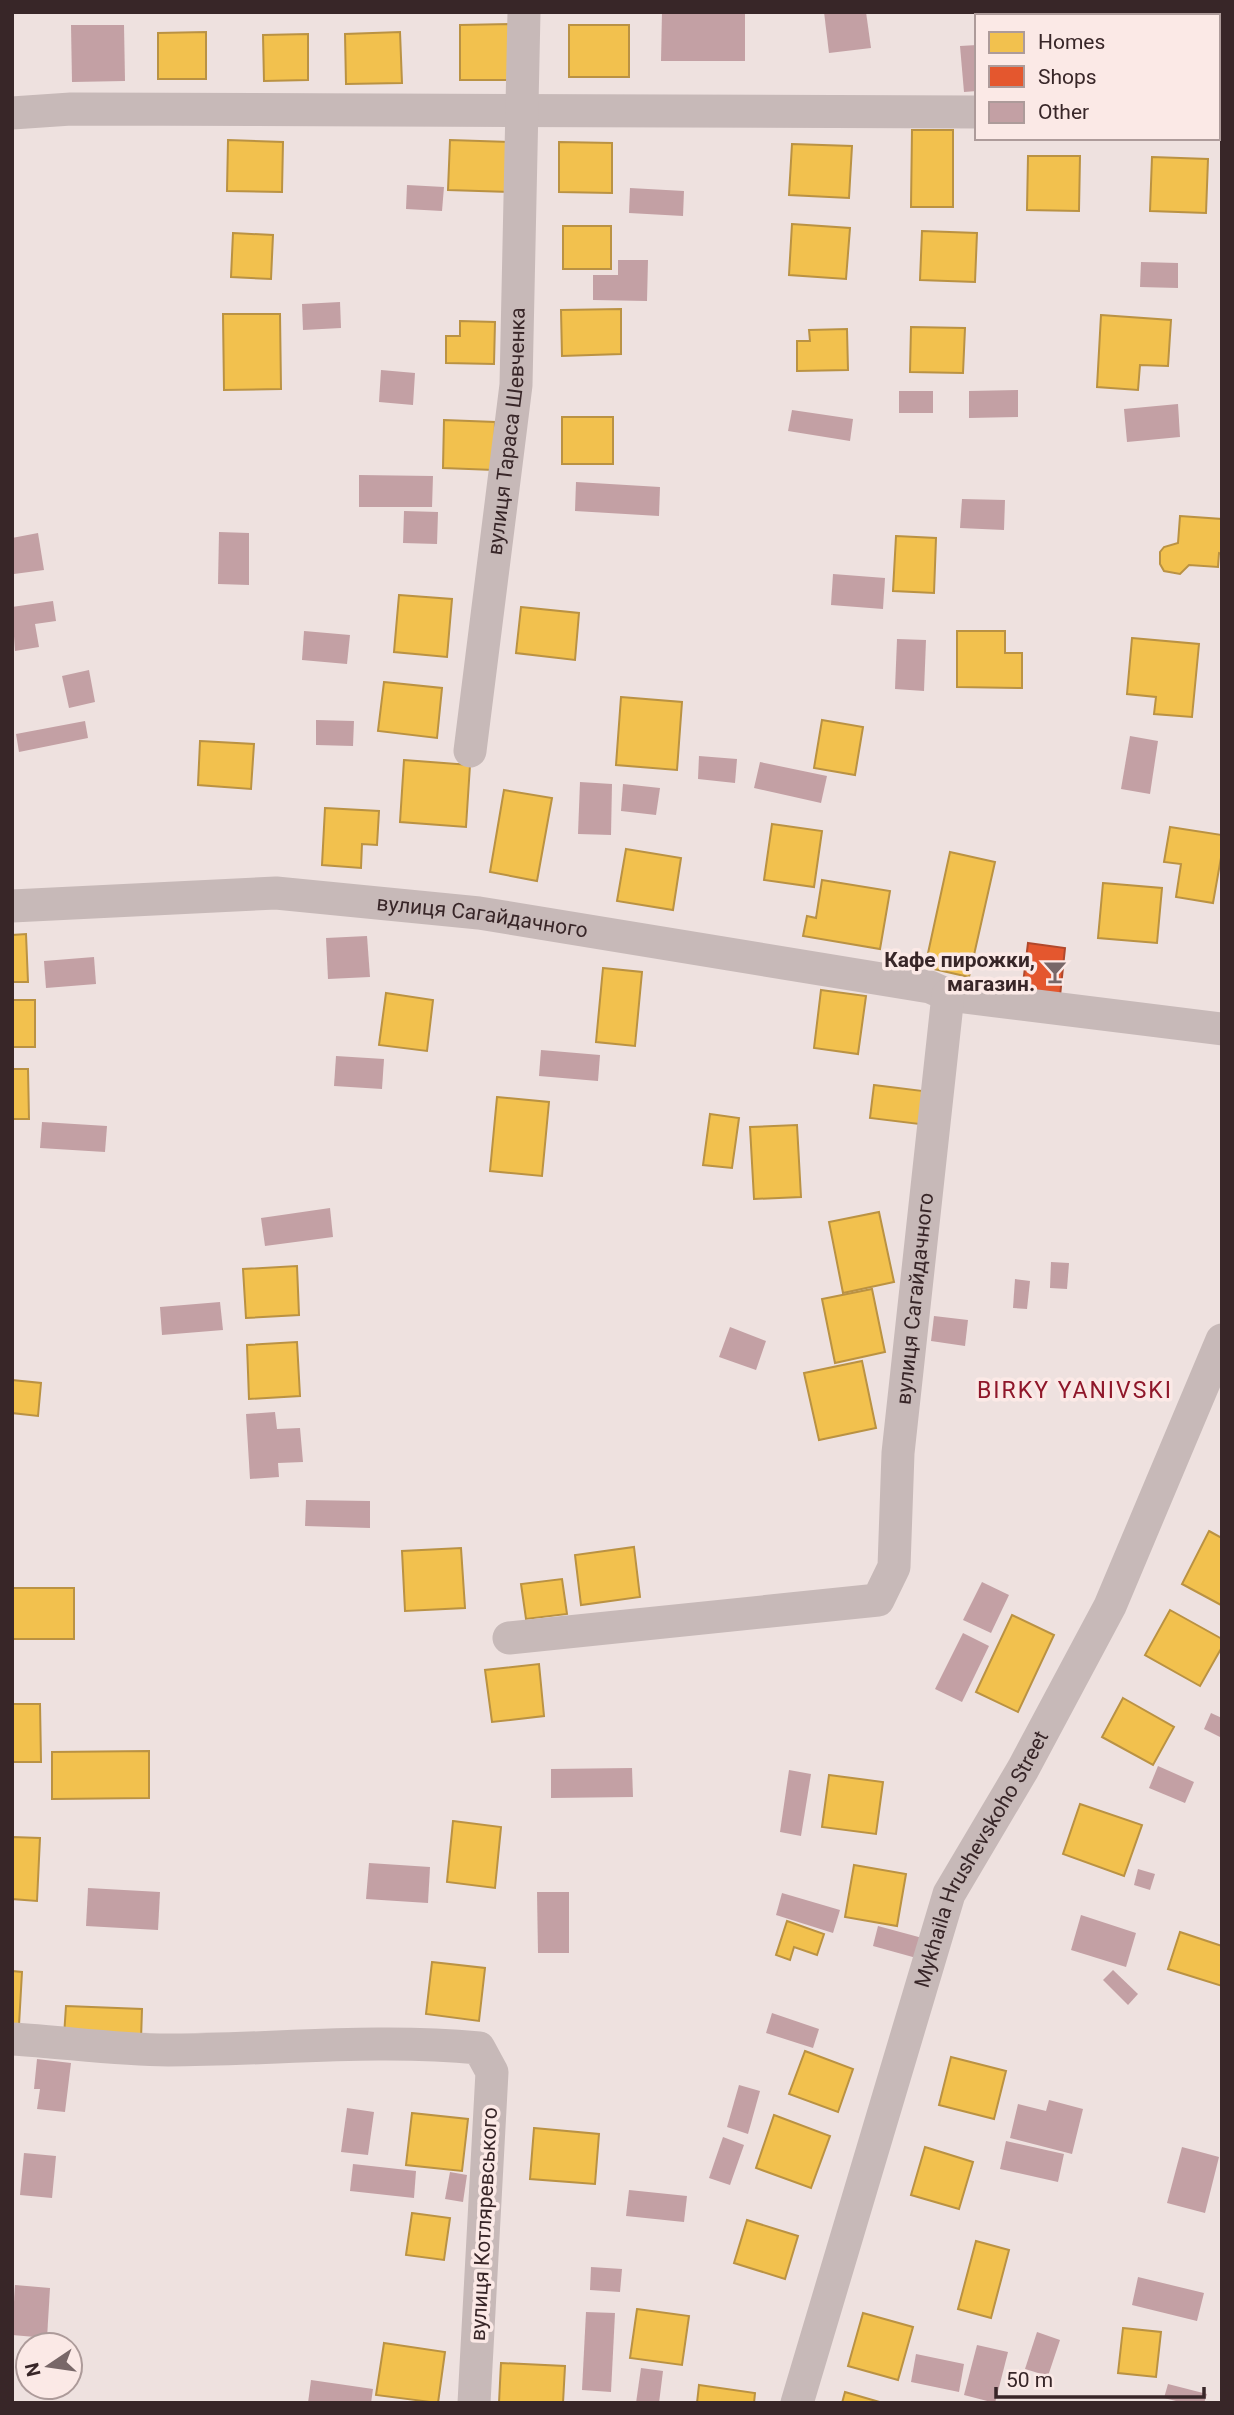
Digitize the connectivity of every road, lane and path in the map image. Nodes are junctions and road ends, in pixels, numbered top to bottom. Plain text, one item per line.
1 (524, 12) edge
2 (522, 110) junction
3 (975, 112) edge
4 (12, 113) edge
5 (470, 751) dead end
6 (12, 906) edge
7 (948, 995) junction
8 (1222, 1029) edge
9 (1222, 1340) edge
10 (509, 1639) dead end
11 (12, 2039) edge
12 (474, 2403) edge
13 (797, 2403) edge

1 - 2 street, вулиця Тараса Шевченка
2 - 3 street
2 - 4 street
2 - 5 street, вулиця Тараса Шевченка
6 - 7 street, вулиця Сагайдачного
7 - 8 street, вулиця Сагайдачного
7 - 10 street, вулиця Сагайдачного
9 - 13 street, Mykhaila Hrushevskoho Street
11 - 12 street, вулиця Котляревського

